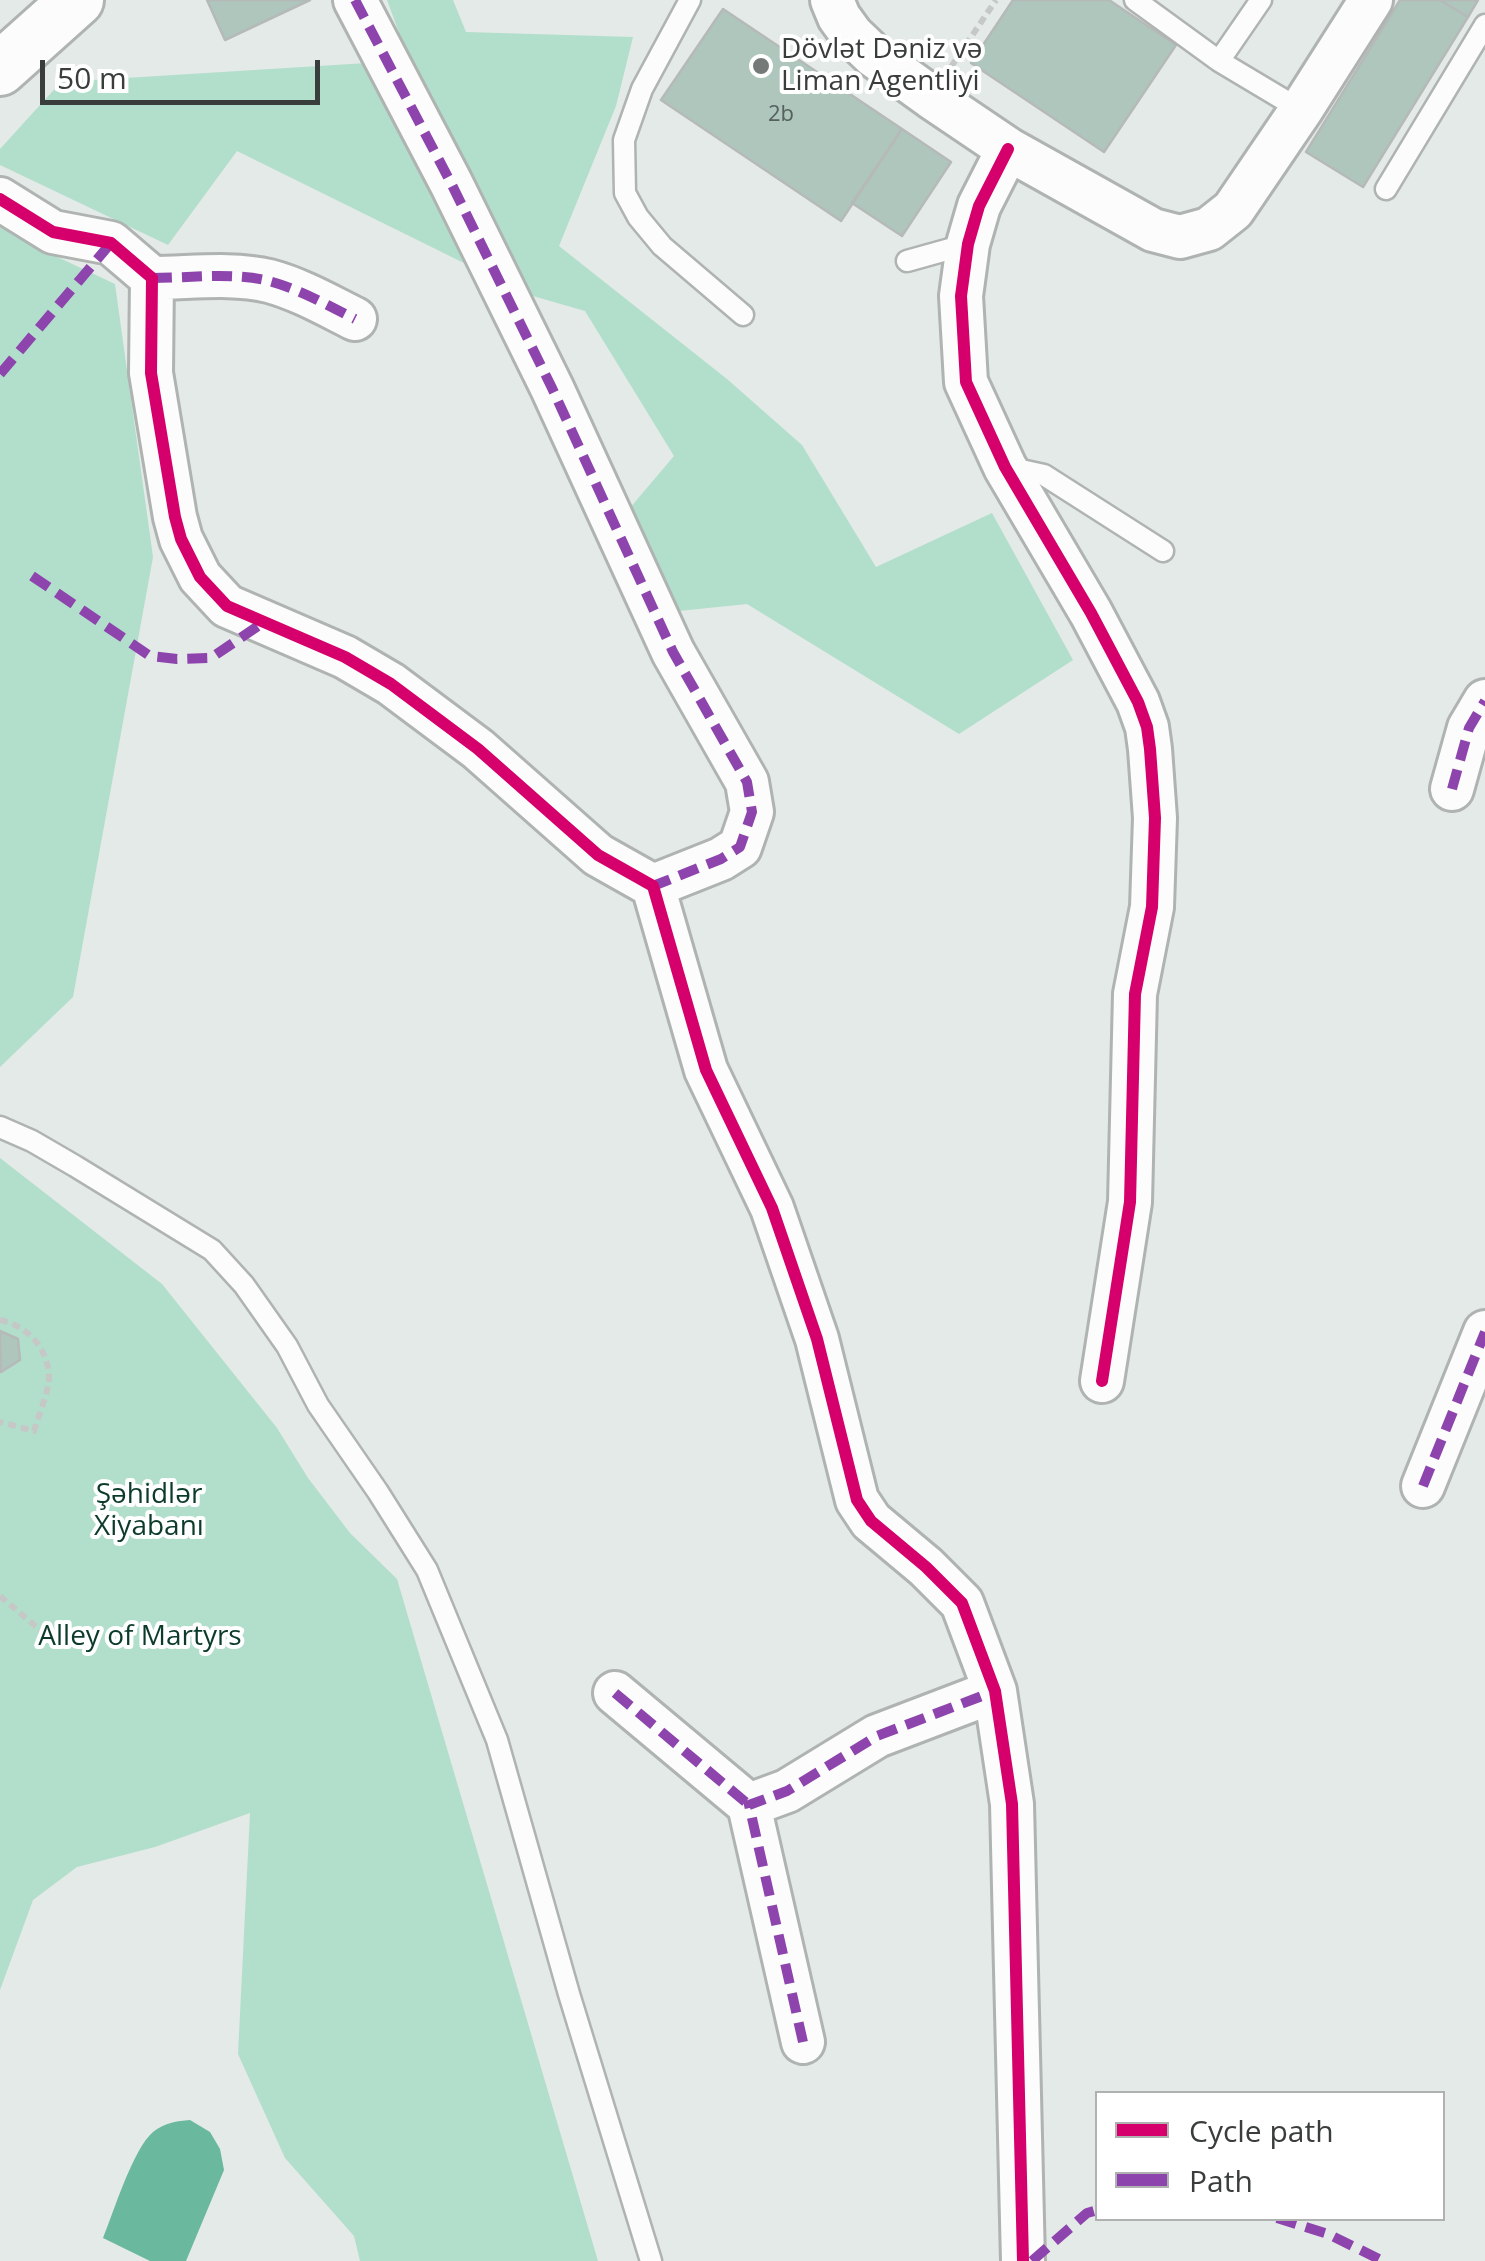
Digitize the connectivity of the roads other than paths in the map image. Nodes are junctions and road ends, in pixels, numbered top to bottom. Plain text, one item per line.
1 (77, 0) edge
2 (355, 0) edge
3 (690, 0) edge
4 (832, 0) edge
5 (1135, 0) edge
6 (1261, 0) edge
7 (1371, 0) edge
8 (1485, 25) edge
9 (1219, 62) junction
10 (0, 69) edge
11 (1301, 110) junction
12 (1008, 149) junction
13 (1386, 190) dead end
14 (0, 199) edge
15 (968, 244) junction
16 (907, 261) dead end
17 (152, 278) junction
18 (743, 314) dead end
19 (355, 319) dead end
20 (1005, 466) junction
21 (1163, 551) dead end
22 (1485, 701) edge
23 (1452, 789) dead end
24 (652, 886) junction
25 (0, 1127) edge
26 (1485, 1332) edge
27 (1102, 1381) dead end
28 (1423, 1486) dead end
29 (995, 1690) junction
30 (614, 1692) dead end
31 (749, 1805) junction
32 (804, 2042) dead end
33 (651, 2261) edge
34 (1023, 2261) edge

1 - 10 street
2 - 24 street
3 - 18 lane
4 - 12 street
5 - 9 lane
6 - 9 lane
7 - 11 street
8 - 13 lane
9 - 11 lane
11 - 12 street
12 - 15 street
14 - 17 street
15 - 16 lane
15 - 20 street
17 - 19 street
17 - 24 street
20 - 21 lane
20 - 27 street
22 - 23 street
24 - 29 street
25 - 33 lane
26 - 28 street
29 - 31 street
29 - 34 street
30 - 31 street
31 - 32 street

